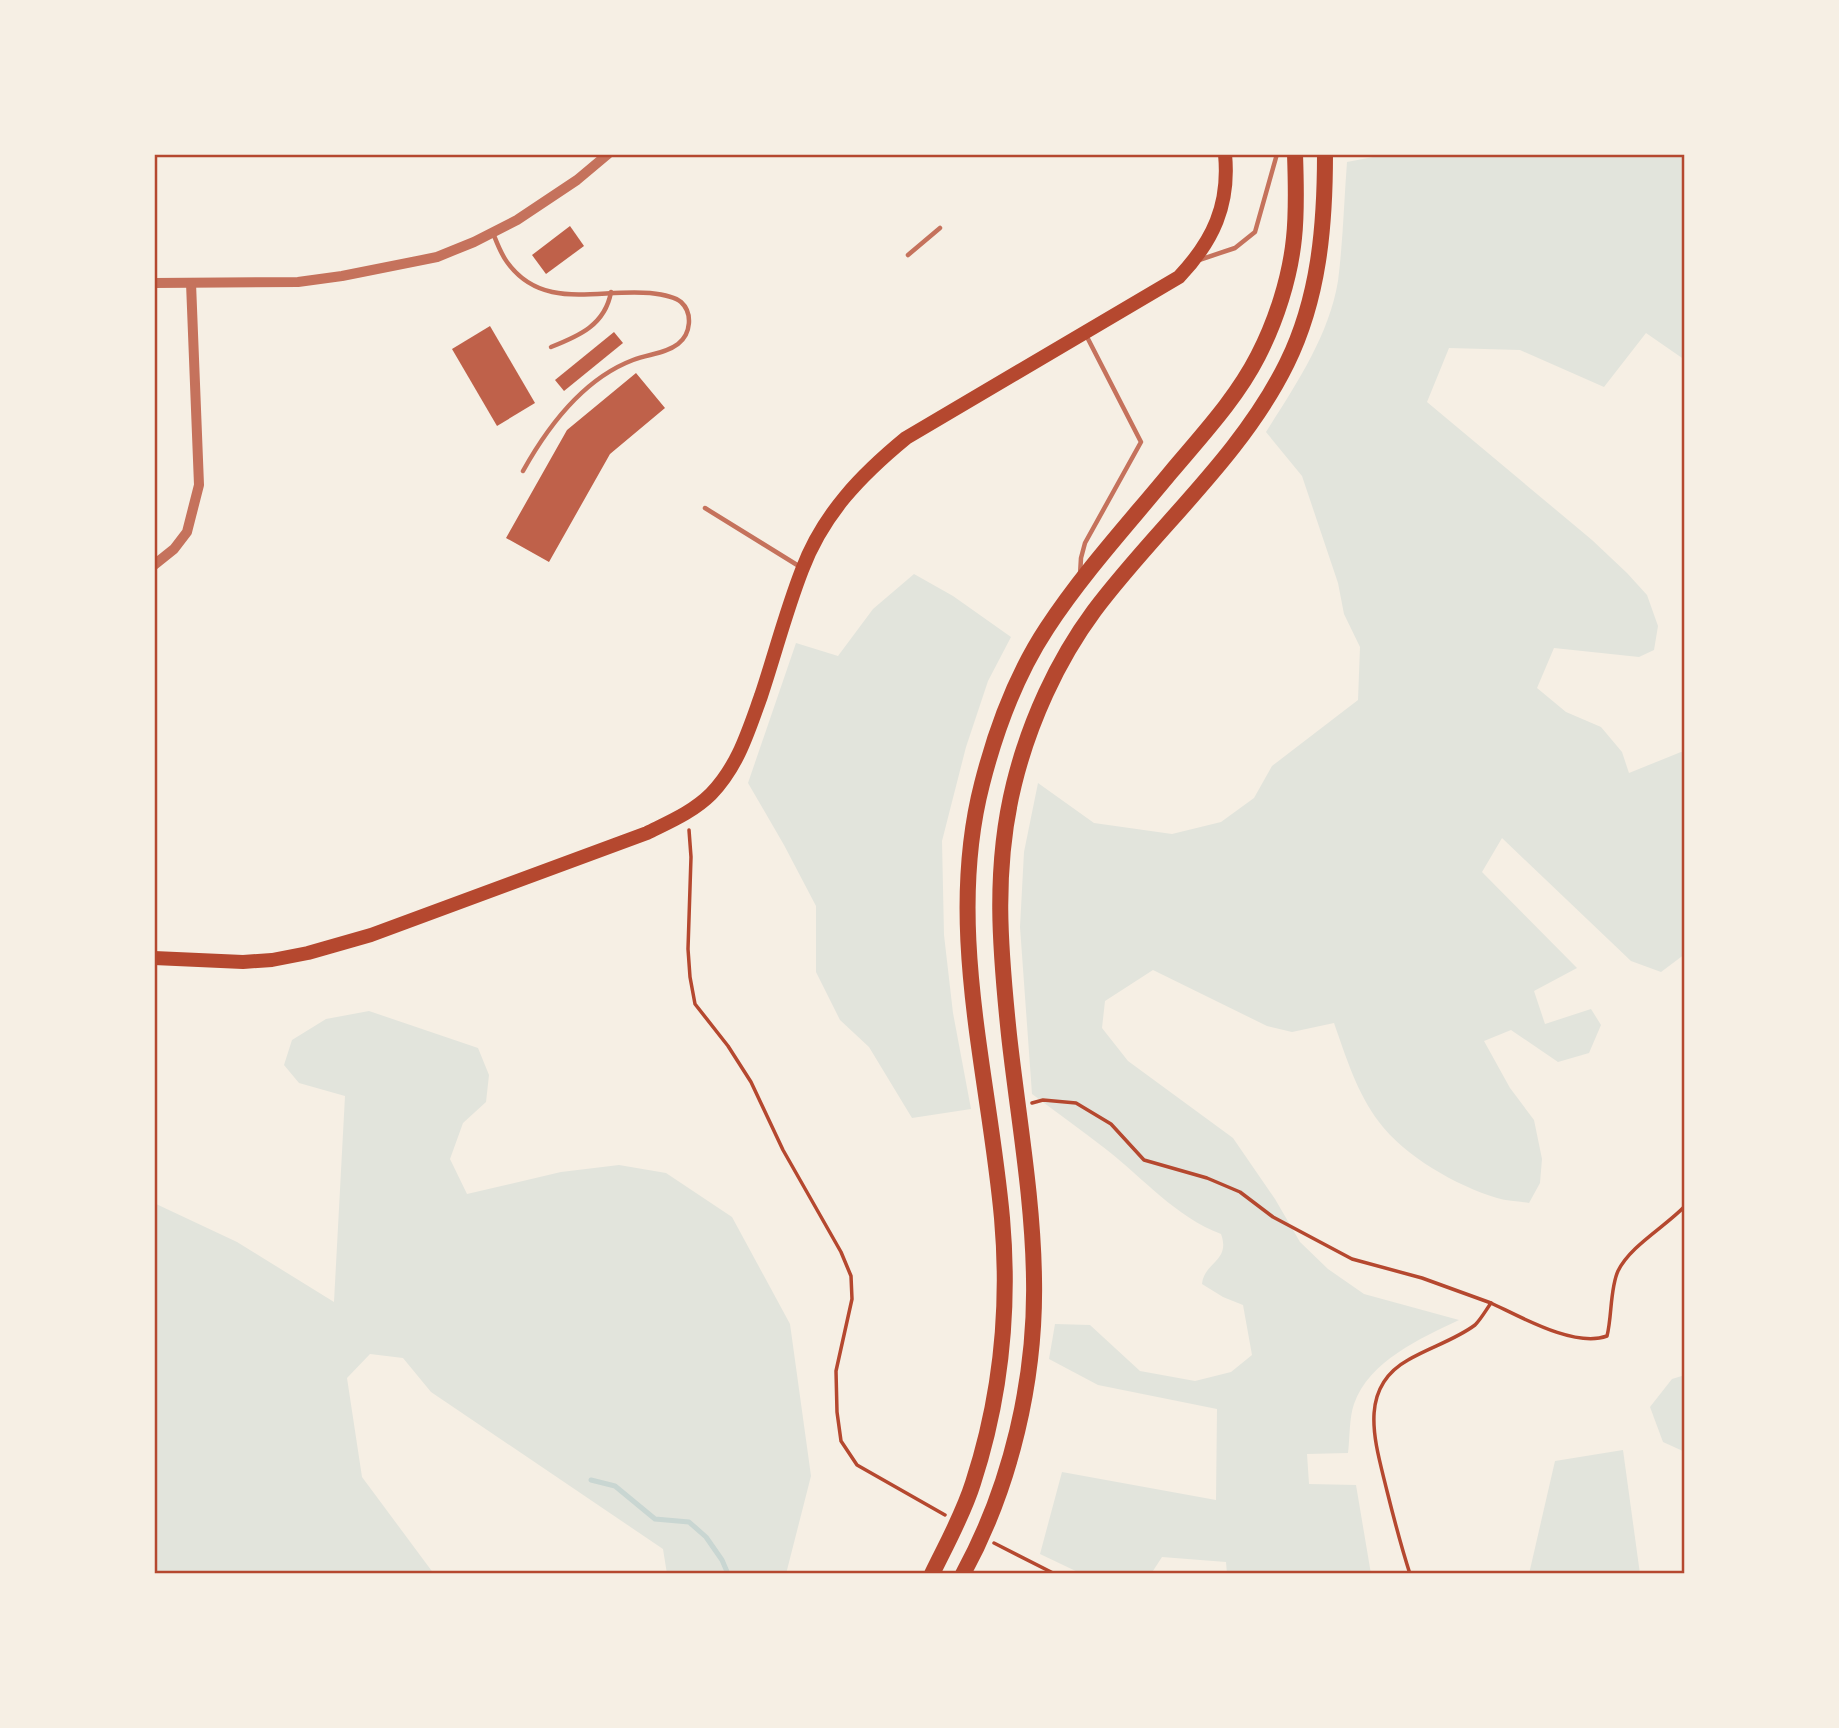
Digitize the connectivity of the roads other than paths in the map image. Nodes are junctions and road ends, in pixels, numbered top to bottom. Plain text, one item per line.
1 (608, 154) edge
2 (1225, 154) edge
3 (1277, 154) edge
4 (1295, 154) edge
5 (1325, 154) edge
6 (940, 228) dead end
7 (493, 233) junction
8 (908, 255) dead end
9 (1192, 263) junction
10 (154, 283) edge
11 (191, 283) junction
12 (611, 292) junction
13 (1084, 332) junction
14 (551, 347) dead end
15 (523, 471) dead end
16 (705, 509) dead end
17 (154, 565) edge
18 (802, 569) junction
19 (1080, 582) junction
20 (154, 958) edge
21 (932, 1574) edge
22 (962, 1574) edge

1 - 7 street
2 - 9 main road
3 - 9 lane
4 - 19 highway
5 - 22 highway
6 - 8 lane
7 - 11 street
7 - 12 lane
9 - 13 main road
10 - 11 street
11 - 17 street
12 - 14 lane
12 - 15 lane
13 - 18 main road
13 - 19 lane
16 - 18 lane
18 - 20 main road
19 - 21 highway

